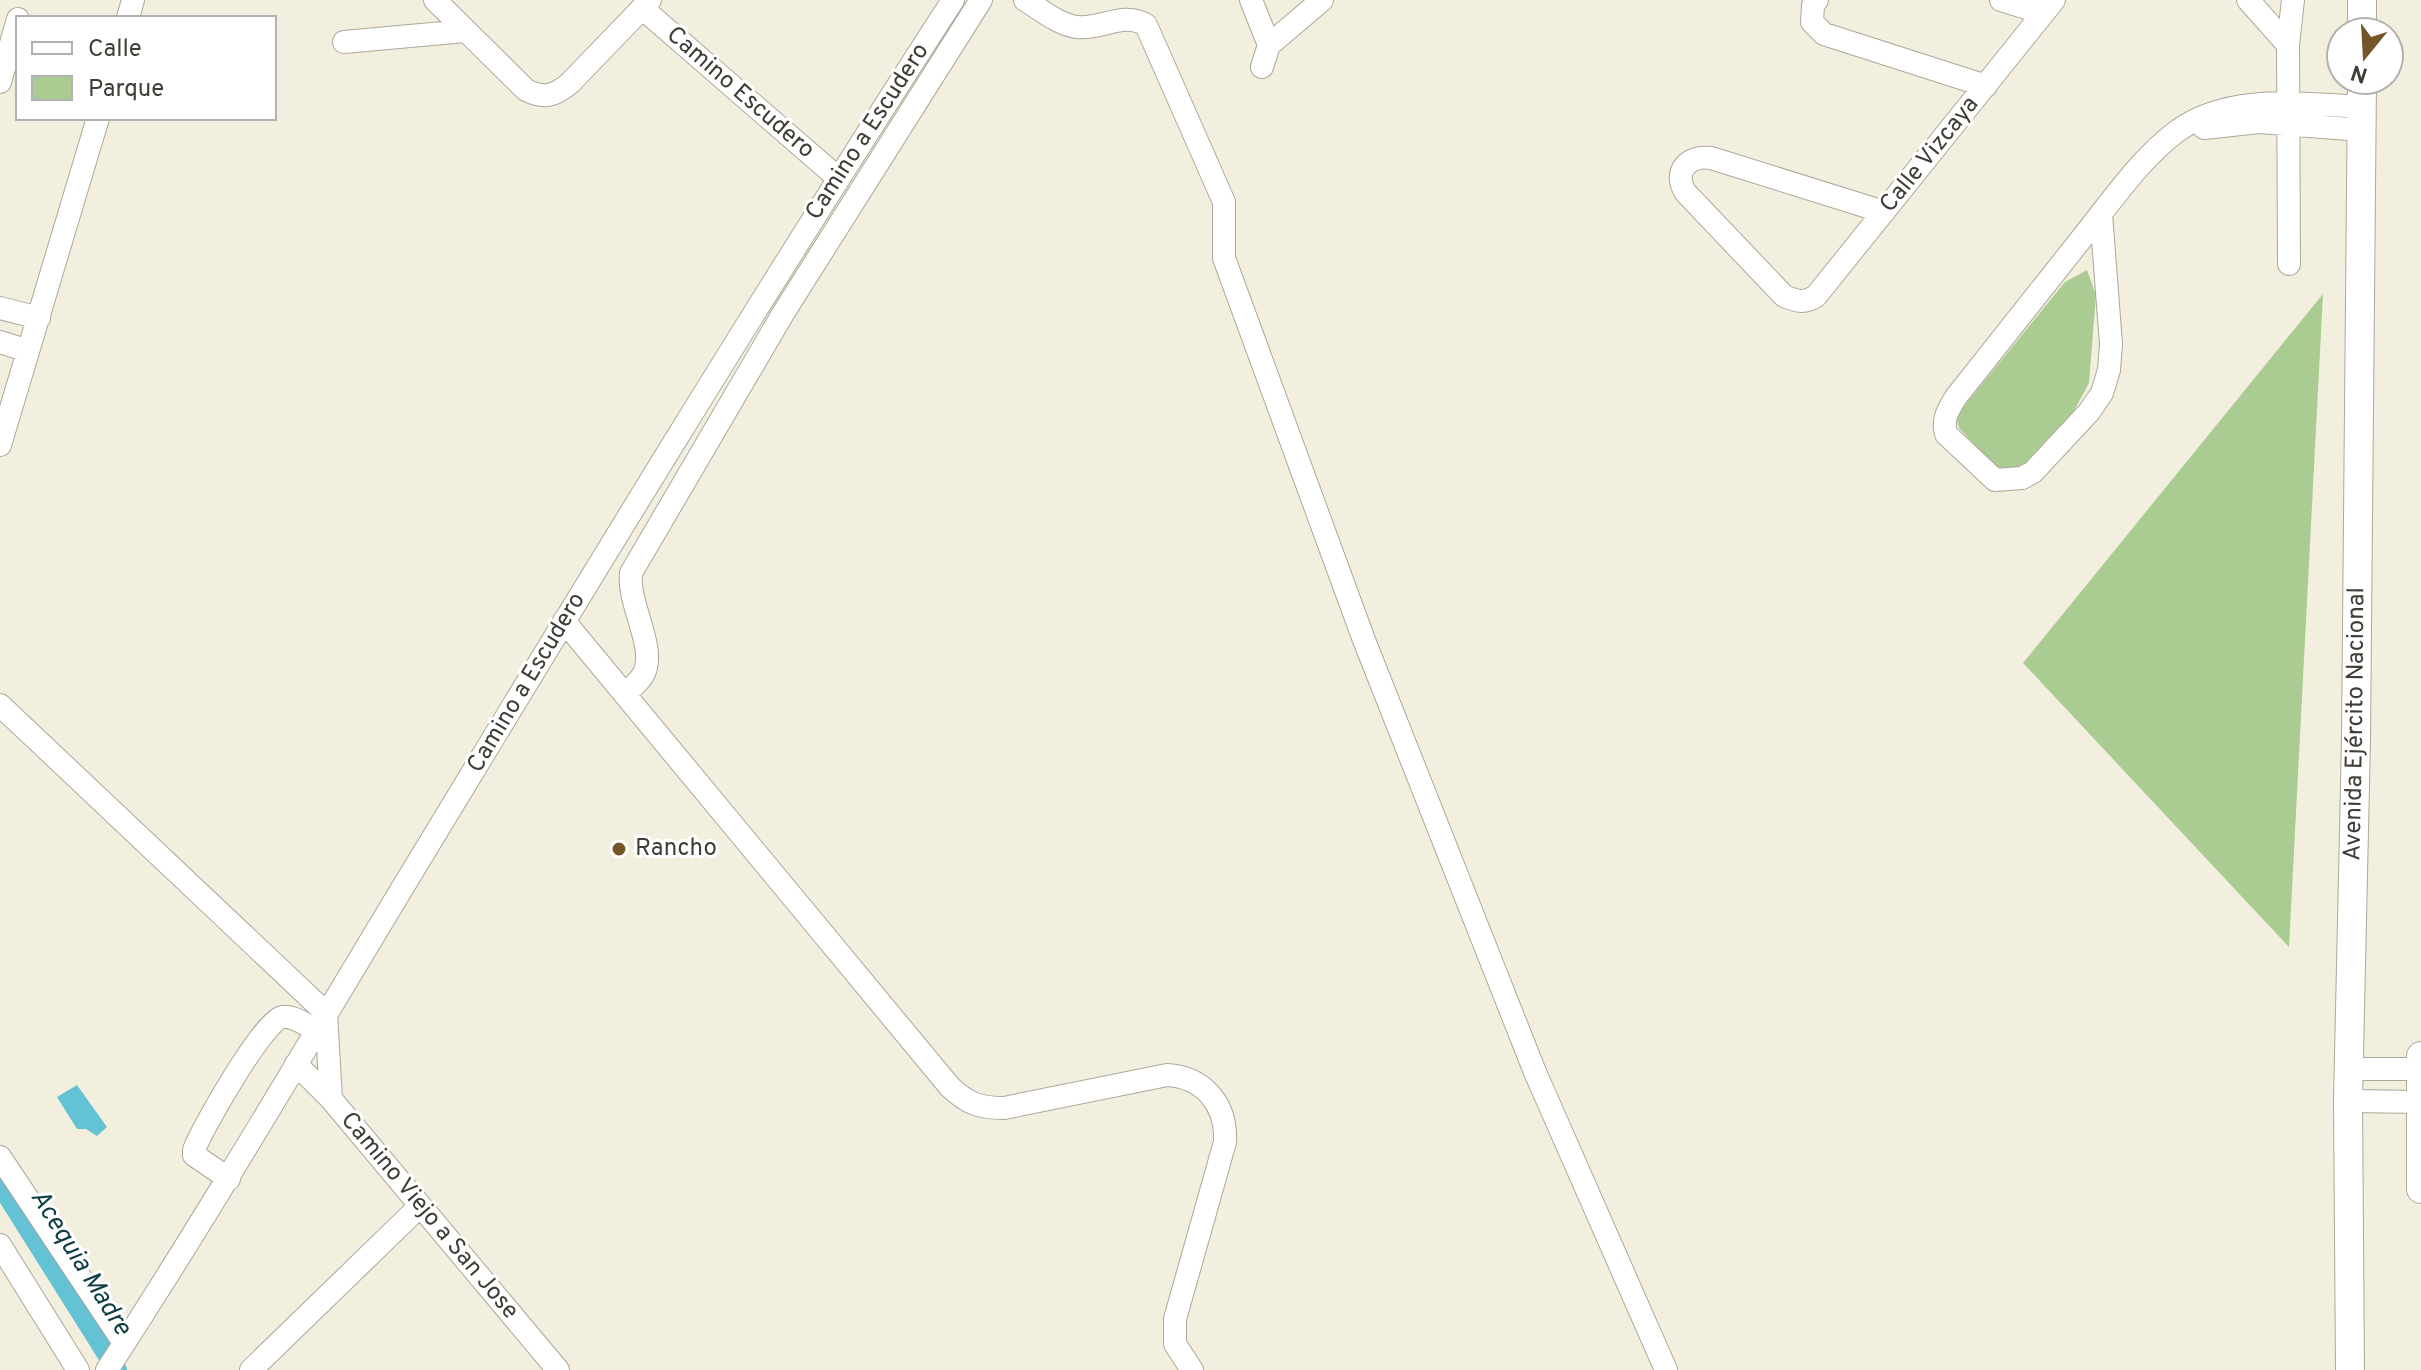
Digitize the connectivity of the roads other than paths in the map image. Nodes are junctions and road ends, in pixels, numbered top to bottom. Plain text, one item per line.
1 (435, 0) edge
2 (953, 0) edge
3 (981, 0) edge
4 (1025, 0) edge
5 (1251, 0) edge
6 (1322, 0) edge
7 (1817, 0) edge
8 (2001, 0) edge
9 (2248, 0) edge
10 (2293, 0) edge
11 (646, 4) edge
12 (2048, 7) edge
13 (16, 26) edge
14 (465, 31) junction
15 (344, 42) dead end
16 (2288, 45) junction
17 (0, 82) edge
18 (1986, 86) junction
19 (2362, 106) edge
20 (2288, 114) junction
21 (97, 120) edge
22 (838, 178) junction
23 (1884, 212) junction
24 (2101, 214) junction
25 (2289, 264) dead end
26 (0, 308) edge
27 (39, 318) junction
28 (0, 342) edge
29 (28, 351) junction
30 (0, 445) edge
31 (564, 621) junction
32 (625, 694) junction
33 (0, 705) edge
34 (321, 1022) junction
35 (2421, 1056) edge
36 (296, 1064) junction
37 (2349, 1069) junction
38 (2421, 1069) edge
39 (331, 1099) junction
40 (2348, 1101) junction
41 (2420, 1102) edge
42 (0, 1157) edge
43 (229, 1179) junction
44 (2421, 1189) edge
45 (420, 1206) junction
46 (0, 1245) edge
47 (116, 1356) edge
48 (78, 1370) edge
49 (251, 1370) edge
50 (558, 1370) edge
51 (1192, 1370) edge
52 (1666, 1370) edge
53 (2350, 1370) edge

1 - 14 street, Camino Escudero
2 - 22 street, Camino a Escudero
3 - 32 street
4 - 52 street
5 - 6 street
7 - 18 street
8 - 12 street
9 - 16 street
10 - 16 street
11 - 14 street, Camino Escudero
11 - 22 street, Camino Escudero
12 - 18 street, Calle Vizcaya
13 - 17 street
14 - 15 street
16 - 20 street
18 - 23 street, Calle Vizcaya
19 - 20 street
19 - 37 main road, Avenida Ejército Nacional
20 - 24 street
20 - 25 street
21 - 27 street
22 - 31 street, Camino a Escudero
23 - 23 street, Calle Vizcaya
24 - 24 street
26 - 27 street
27 - 29 street
28 - 29 street
29 - 30 street
31 - 32 street
31 - 34 street, Camino a Escudero
32 - 51 street
33 - 34 street
34 - 36 street, Camino a Escudero
34 - 39 street
34 - 43 street
35 - 38 main road
36 - 39 street, Camino Viejo a San Jose
36 - 43 street, Camino a Escudero
37 - 38 street
37 - 40 main road, Avenida Ejército Nacional
38 - 41 main road
39 - 45 street, Camino Viejo a San Jose
40 - 41 street
40 - 53 main road, Avenida Ejército Nacional
41 - 44 main road
42 - 47 street
43 - 47 street, Camino a Escudero
45 - 49 street
45 - 50 street, Camino Viejo a San Jose
46 - 48 street

